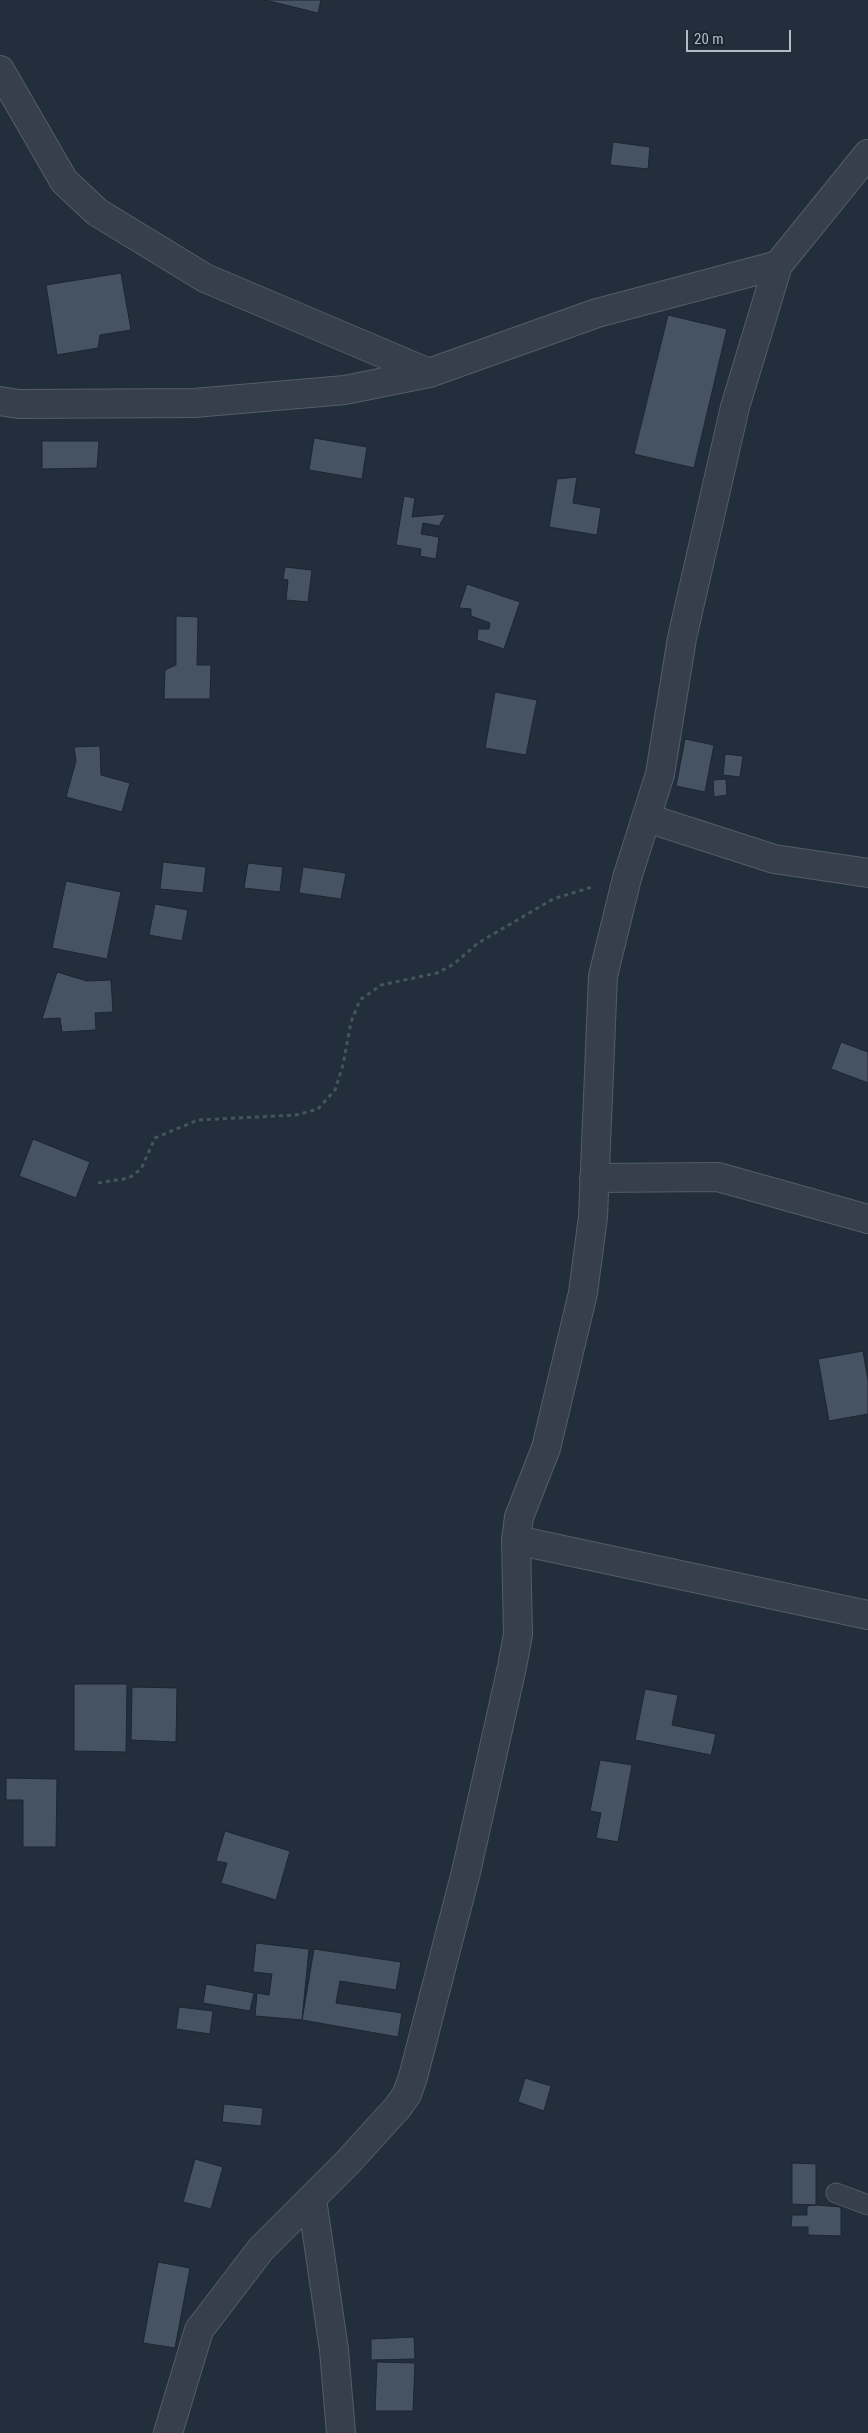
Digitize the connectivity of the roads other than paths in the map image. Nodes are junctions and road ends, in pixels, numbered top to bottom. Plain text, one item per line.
1 (0, 70) edge
2 (868, 154) edge
3 (778, 265) junction
4 (429, 373) junction
5 (0, 401) edge
6 (647, 818) junction
7 (868, 873) edge
8 (594, 1178) junction
9 (868, 1219) edge
10 (516, 1540) junction
11 (868, 1615) edge
12 (836, 2193) dead end
13 (312, 2199) junction
14 (868, 2204) edge
15 (168, 2433) edge
16 (340, 2433) edge

1 - 4 street
2 - 3 street
3 - 4 street
3 - 6 street
4 - 5 street
6 - 7 street
6 - 8 street
8 - 9 street
8 - 10 street
10 - 11 street
10 - 13 street
12 - 14 lane
13 - 15 street
13 - 16 street

